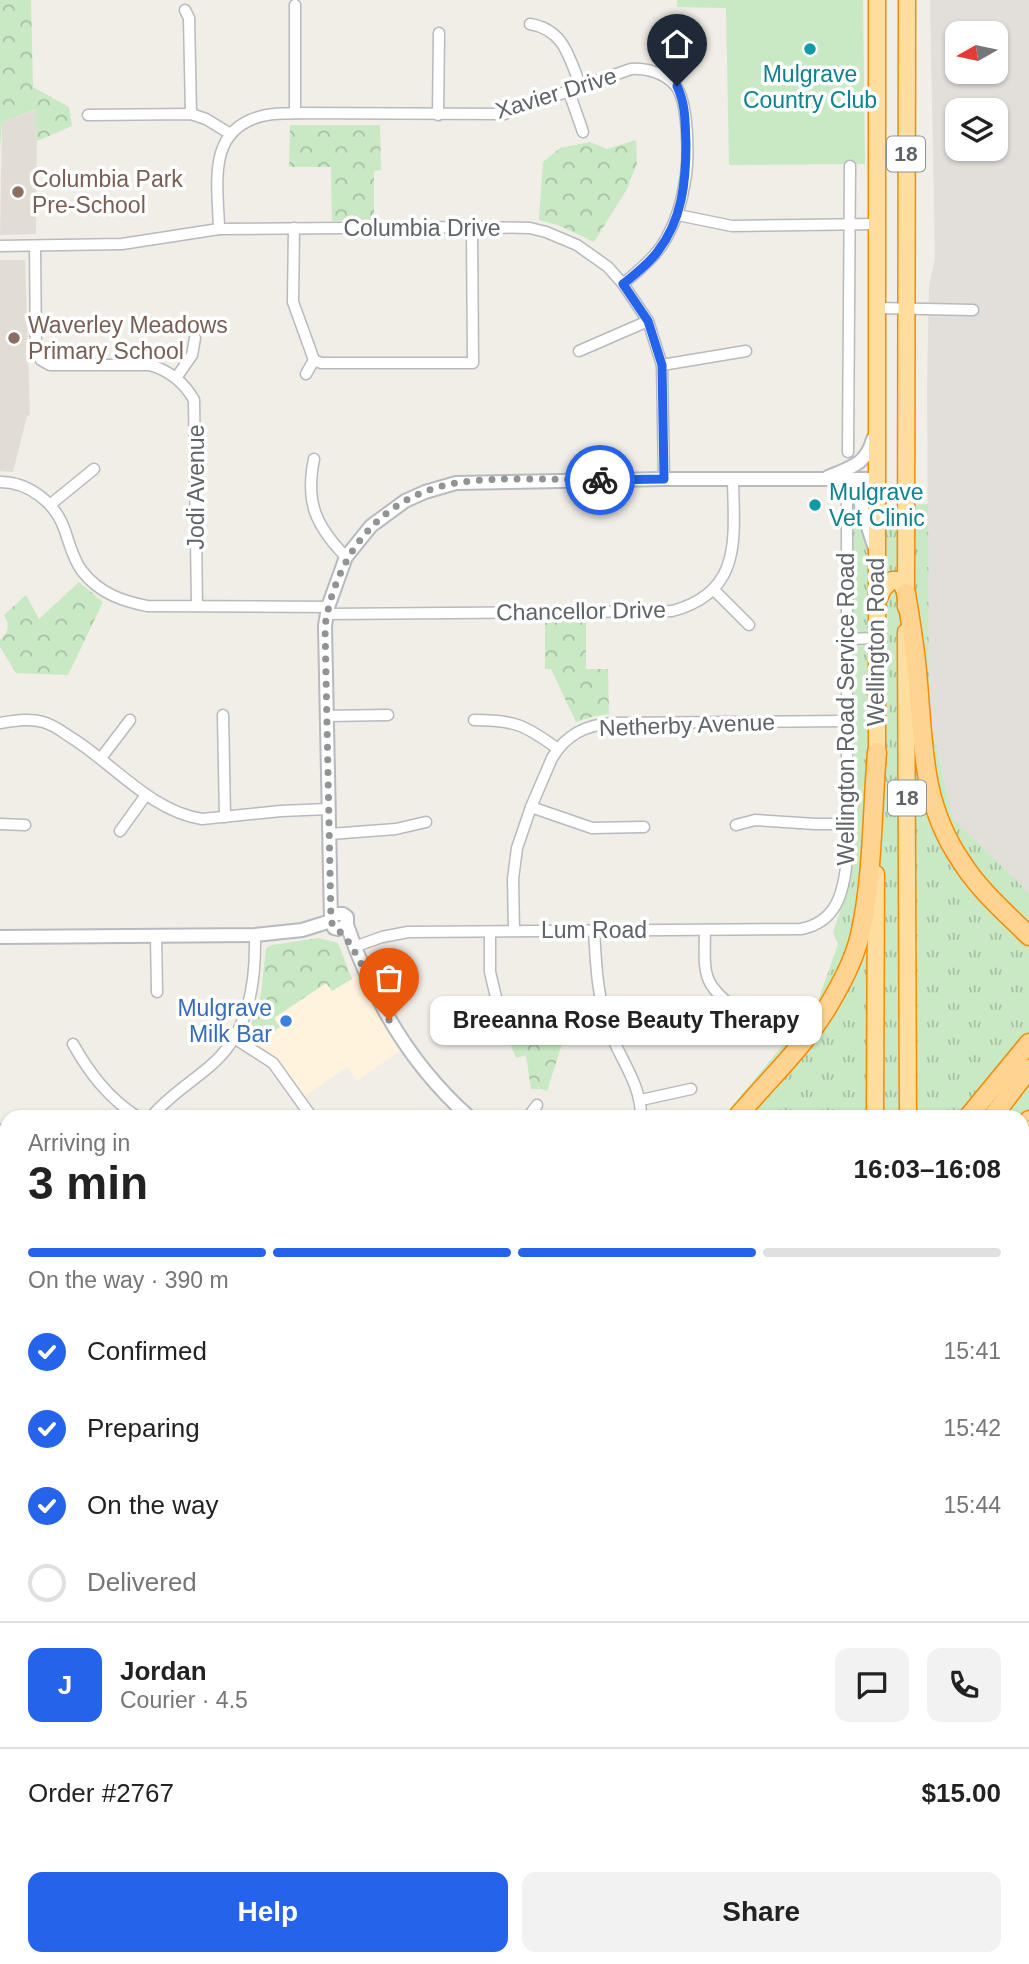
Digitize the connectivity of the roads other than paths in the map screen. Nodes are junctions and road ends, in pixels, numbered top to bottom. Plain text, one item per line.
1 (877, 0) edge
2 (907, 0) edge
3 (295, 5) dead end
4 (185, 10) dead end
5 (530, 24) dead end
6 (439, 33) dead end
7 (581, 87) junction
8 (569, 92) junction
9 (295, 113) junction
10 (191, 114) junction
11 (88, 116) dead end
12 (438, 116) junction
13 (583, 132) dead end
14 (229, 133) junction
15 (850, 166) dead end
16 (678, 215) junction
17 (849, 224) junction
18 (877, 224) junction
19 (472, 227) junction
20 (294, 228) junction
21 (219, 229) junction
22 (0, 246) edge
23 (35, 246) junction
24 (623, 284) junction
25 (877, 308) junction
26 (906, 309) junction
27 (973, 310) dead end
28 (648, 321) junction
29 (195, 338) dead end
30 (579, 351) dead end
31 (746, 352) dead end
32 (314, 360) junction
33 (662, 365) junction
34 (306, 374) dead end
35 (176, 378) junction
36 (876, 429) junction
37 (848, 452) dead end
38 (314, 459) dead end
39 (94, 469) dead end
40 (825, 478) junction
41 (664, 479) junction
42 (733, 479) junction
43 (848, 479) junction
44 (876, 479) junction
45 (906, 479) junction
46 (0, 482) edge
47 (847, 501) dead end
48 (51, 504) junction
49 (876, 553) junction
50 (346, 557) junction
51 (714, 590) junction
52 (906, 593) junction
53 (876, 605) junction
54 (197, 606) junction
55 (327, 610) junction
56 (750, 625) dead end
57 (876, 638) junction
58 (846, 639) junction
59 (223, 715) dead end
60 (388, 715) dead end
61 (326, 716) junction
62 (130, 720) dead end
63 (474, 720) dead end
64 (847, 721) junction
65 (0, 723) edge
66 (558, 749) junction
67 (877, 752) junction
68 (101, 758) junction
69 (146, 795) junction
70 (531, 807) junction
71 (328, 809) junction
72 (225, 817) junction
73 (426, 822) dead end
74 (0, 824) edge
75 (847, 824) junction
76 (25, 825) dead end
77 (736, 825) dead end
78 (644, 827) dead end
79 (120, 831) dead end
80 (330, 834) junction
81 (832, 914) joint
82 (338, 923) junction
83 (705, 930) junction
84 (514, 931) junction
85 (594, 931) junction
86 (490, 932) junction
87 (255, 935) junction
88 (156, 936) junction
89 (1029, 936) edge
90 (0, 937) edge
91 (354, 947) junction
92 (157, 992) dead end
93 (500, 1014) dead end
94 (742, 1014) dead end
95 (234, 1038) junction
96 (1029, 1042) edge
97 (73, 1044) dead end
98 (1029, 1069) edge
99 (691, 1089) dead end
100 (641, 1100) junction
101 (537, 1105) dead end
102 (127, 1110) edge
103 (157, 1110) edge
104 (304, 1110) edge
105 (462, 1110) edge
106 (533, 1110) edge
107 (641, 1110) edge
108 (743, 1110) edge
109 (876, 1110) edge
110 (908, 1110) edge
111 (974, 1110) edge
112 (998, 1110) edge

1 - 18 highway, Wellington Road / 18
2 - 26 highway, Wellington Road / 18
3 - 9 street
4 - 10 street
5 - 7 street
6 - 12 street
7 - 8 street, Xavier Drive
7 - 16 street, Xavier Drive
8 - 12 street, Xavier Drive
8 - 13 street
9 - 12 street, Xavier Drive
9 - 14 street, Xavier Drive
10 - 11 street
10 - 14 street
14 - 21 street
15 - 17 street
16 - 17 street
16 - 24 street, Xavier Drive
17 - 18 street
17 - 37 street
18 - 25 highway, Wellington Road / 18
19 - 20 street, Columbia Drive
19 - 24 street, Columbia Drive
19 - 32 street
20 - 21 street, Columbia Drive
20 - 32 street
21 - 23 street, Columbia Drive
22 - 23 street, Columbia Drive
23 - 35 street
24 - 28 street, Columbia Drive
25 - 26 street
25 - 36 highway, Wellington Road / 18
26 - 27 street
26 - 45 highway, Wellington Road / 18
28 - 30 street
28 - 33 street, Columbia Drive
29 - 35 street
31 - 33 street
32 - 34 street
33 - 41 street, Columbia Drive
35 - 54 street, Jodi Avenue
36 - 40 street
36 - 44 highway, Wellington Road / 18
38 - 50 street
39 - 48 street
40 - 42 street
40 - 43 street
41 - 42 street
41 - 50 street
42 - 51 street
43 - 44 street
43 - 49 street
44 - 45 highway
44 - 49 highway, Wellington Road / 18
45 - 52 highway, Wellington Road / 18
46 - 48 street
47 - 58 street, Wellington Road Service Road
48 - 54 street, Chancellor Drive
49 - 53 highway, Wellington Road / 18
50 - 55 street
51 - 55 street, Chancellor Drive
51 - 56 street
52 - 53 highway
52 - 89 highway
52 - 110 highway, Wellington Road / 18
53 - 57 highway, Wellington Road / 18
54 - 55 street, Chancellor Drive
55 - 61 street
57 - 58 street
57 - 67 highway, Wellington Road / 18
58 - 64 street, Wellington Road Service Road
59 - 72 street
60 - 61 street
61 - 71 street
62 - 68 street
63 - 66 street
64 - 66 street, Netherby Avenue
64 - 75 street, Wellington Road Service Road
65 - 68 street
66 - 70 street
67 - 108 highway
67 - 109 highway, Wellington Road / 18
68 - 69 street
69 - 72 street
69 - 79 street
70 - 78 street
70 - 84 street
71 - 72 street
71 - 80 street
73 - 80 street
74 - 76 street
75 - 77 street
75 - 81 street, Wellington Road Service Road
80 - 82 street
81 - 83 street, Lum Road
82 - 87 street
82 - 91 street
83 - 85 street, Lum Road
83 - 94 street
84 - 85 street, Lum Road
84 - 86 street, Lum Road
85 - 100 street
86 - 91 street, Lum Road
86 - 93 street
87 - 88 street
87 - 95 street
88 - 90 street
88 - 92 street
91 - 105 street
95 - 103 street
95 - 104 street
96 - 111 highway
97 - 102 street
98 - 112 highway
99 - 100 street
100 - 107 street
101 - 106 street

